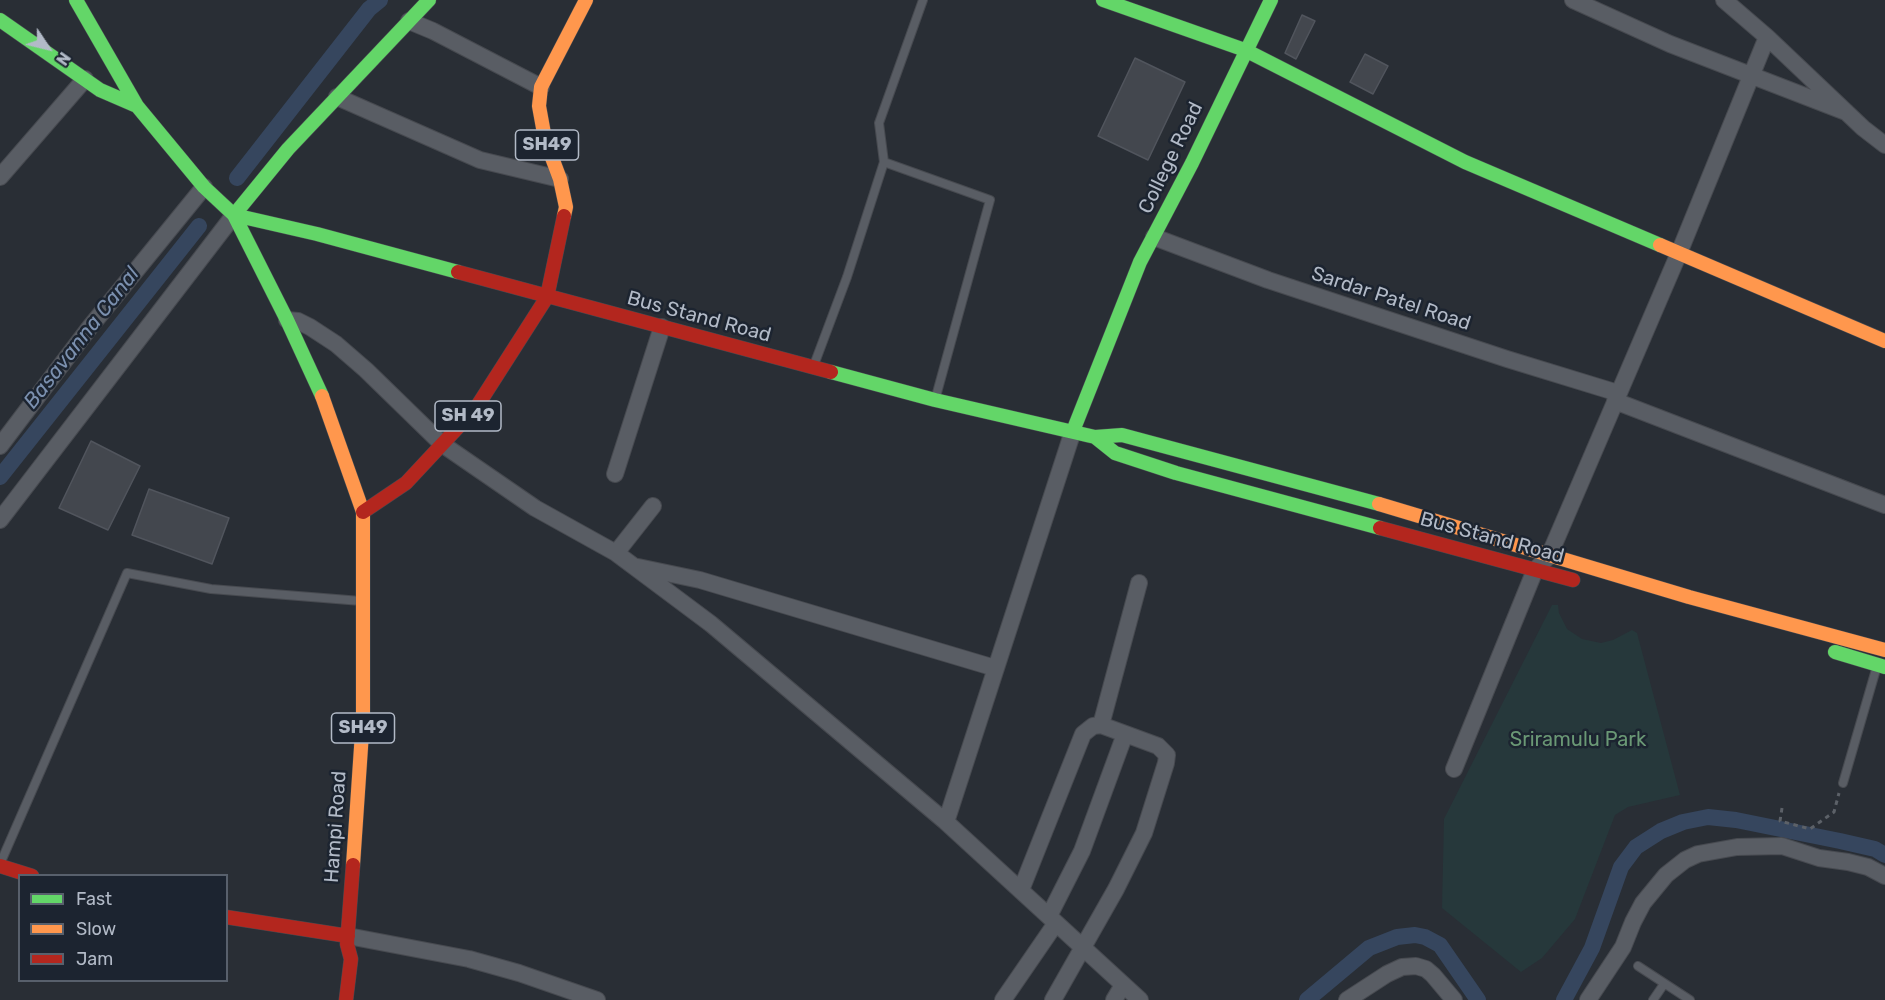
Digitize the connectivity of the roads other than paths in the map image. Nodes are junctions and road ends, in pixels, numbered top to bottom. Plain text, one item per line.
1 (76, 0) edge
2 (429, 0) edge
3 (586, 0) edge
4 (922, 0) edge
5 (1103, 0) edge
6 (1271, 0) edge
7 (1573, 0) edge
8 (1724, 0) edge
9 (0, 20) edge
10 (409, 21) junction
11 (1767, 37) junction
12 (1245, 50) junction
13 (1752, 76) junction
14 (85, 79) junction
15 (541, 87) junction
16 (337, 97) junction
17 (137, 106) junction
18 (1846, 112) junction
19 (1885, 145) edge
20 (884, 162) junction
21 (0, 177) edge
22 (560, 179) junction
23 (204, 187) junction
24 (234, 214) junction
25 (1154, 237) junction
26 (1679, 253) junction
27 (547, 297) junction
28 (287, 320) junction
29 (662, 327) junction
30 (1885, 341) edge
31 (813, 368) junction
32 (1616, 397) junction
33 (935, 400) junction
34 (1073, 431) junction
35 (1095, 437) junction
36 (442, 444) junction
37 (0, 446) edge
38 (615, 474) dead end
39 (1885, 505) edge
40 (653, 506) dead end
41 (363, 512) junction
42 (0, 520) edge
43 (616, 553) junction
44 (1549, 556) junction
45 (631, 565) junction
46 (1535, 570) junction
47 (700, 580) junction
48 (1139, 583) dead end
49 (1587, 584) dead end
50 (678, 600) junction
51 (363, 601) junction
52 (1823, 649) dead end
53 (1885, 650) edge
54 (1881, 666) edge
55 (996, 668) junction
56 (1101, 725) junction
57 (1125, 734) junction
58 (1454, 769) dead end
59 (1843, 783) road end
60 (946, 822) junction
61 (0, 865) edge
62 (26, 874) edge
63 (1885, 876) edge
64 (1021, 890) junction
65 (228, 917) edge
66 (1052, 919) junction
67 (347, 940) junction
68 (1083, 947) junction
69 (1638, 966) dead end
70 (335, 977) dead end
71 (1664, 984) junction
72 (1124, 985) junction
73 (346, 1000) edge
74 (597, 1000) edge
75 (1003, 1000) edge
76 (1053, 1000) edge
77 (1114, 1000) edge
78 (1140, 1000) edge
79 (1347, 1000) edge
80 (1454, 1000) edge
81 (1588, 1000) edge
82 (1653, 1000) edge
83 (1690, 1000) edge

1 - 17 main road
2 - 10 main road
3 - 15 main road, SH49
4 - 20 lane
5 - 12 main road
6 - 12 main road, College Road
7 - 13 street
8 - 11 street
9 - 14 main road
10 - 15 street
10 - 16 main road
11 - 13 street
11 - 18 street
12 - 25 main road, College Road
12 - 26 main road
13 - 18 street
13 - 26 street
14 - 17 main road
14 - 21 street
15 - 22 main road, SH49
16 - 22 street
16 - 24 main road
17 - 23 main road
18 - 19 street
20 - 31 lane
20 - 33 lane
22 - 27 main road, SH49
23 - 24 main road
23 - 37 street
24 - 27 main road, Bus Stand Road
24 - 28 main road, Hampi Road
24 - 42 street
25 - 32 street, Sardar Patel Road
25 - 34 main road, College Road
26 - 30 main road
26 - 32 street
27 - 29 main road, Bus Stand Road
27 - 36 main road, SH 49
28 - 36 street
28 - 41 main road, Hampi Road
29 - 31 main road, Bus Stand Road
29 - 38 street
31 - 33 main road, Bus Stand Road
32 - 39 street, Sardar Patel Road
32 - 44 street
33 - 34 main road, Bus Stand Road
34 - 35 main road, Bus Stand Road
34 - 55 street
35 - 44 main road, Bus Stand Road
35 - 46 main road, Bus Stand Road
36 - 41 main road, SH 49
36 - 43 street
40 - 43 street
41 - 51 main road, Hampi Road / SH49
43 - 45 street
44 - 46 street
44 - 53 main road, Bus Stand Road
45 - 47 street
45 - 50 street
46 - 49 main road, Bus Stand Road
46 - 58 street
47 - 50 street
47 - 55 street
48 - 56 street
50 - 60 street
51 - 61 lane
51 - 67 main road, Hampi Road / SH49
52 - 54 main road
54 - 59 lane
55 - 60 street
56 - 57 street
56 - 64 street
57 - 66 street
57 - 68 street
60 - 64 street
61 - 62 main road
63 - 81 street
64 - 66 street
65 - 67 main road
66 - 68 street
66 - 75 street
67 - 70 main road, SH49
67 - 73 main road, Hampi Road / SH49
67 - 74 street
68 - 72 street
68 - 76 street
69 - 71 lane
71 - 82 lane
71 - 83 lane
72 - 77 street
72 - 78 street
79 - 80 street

